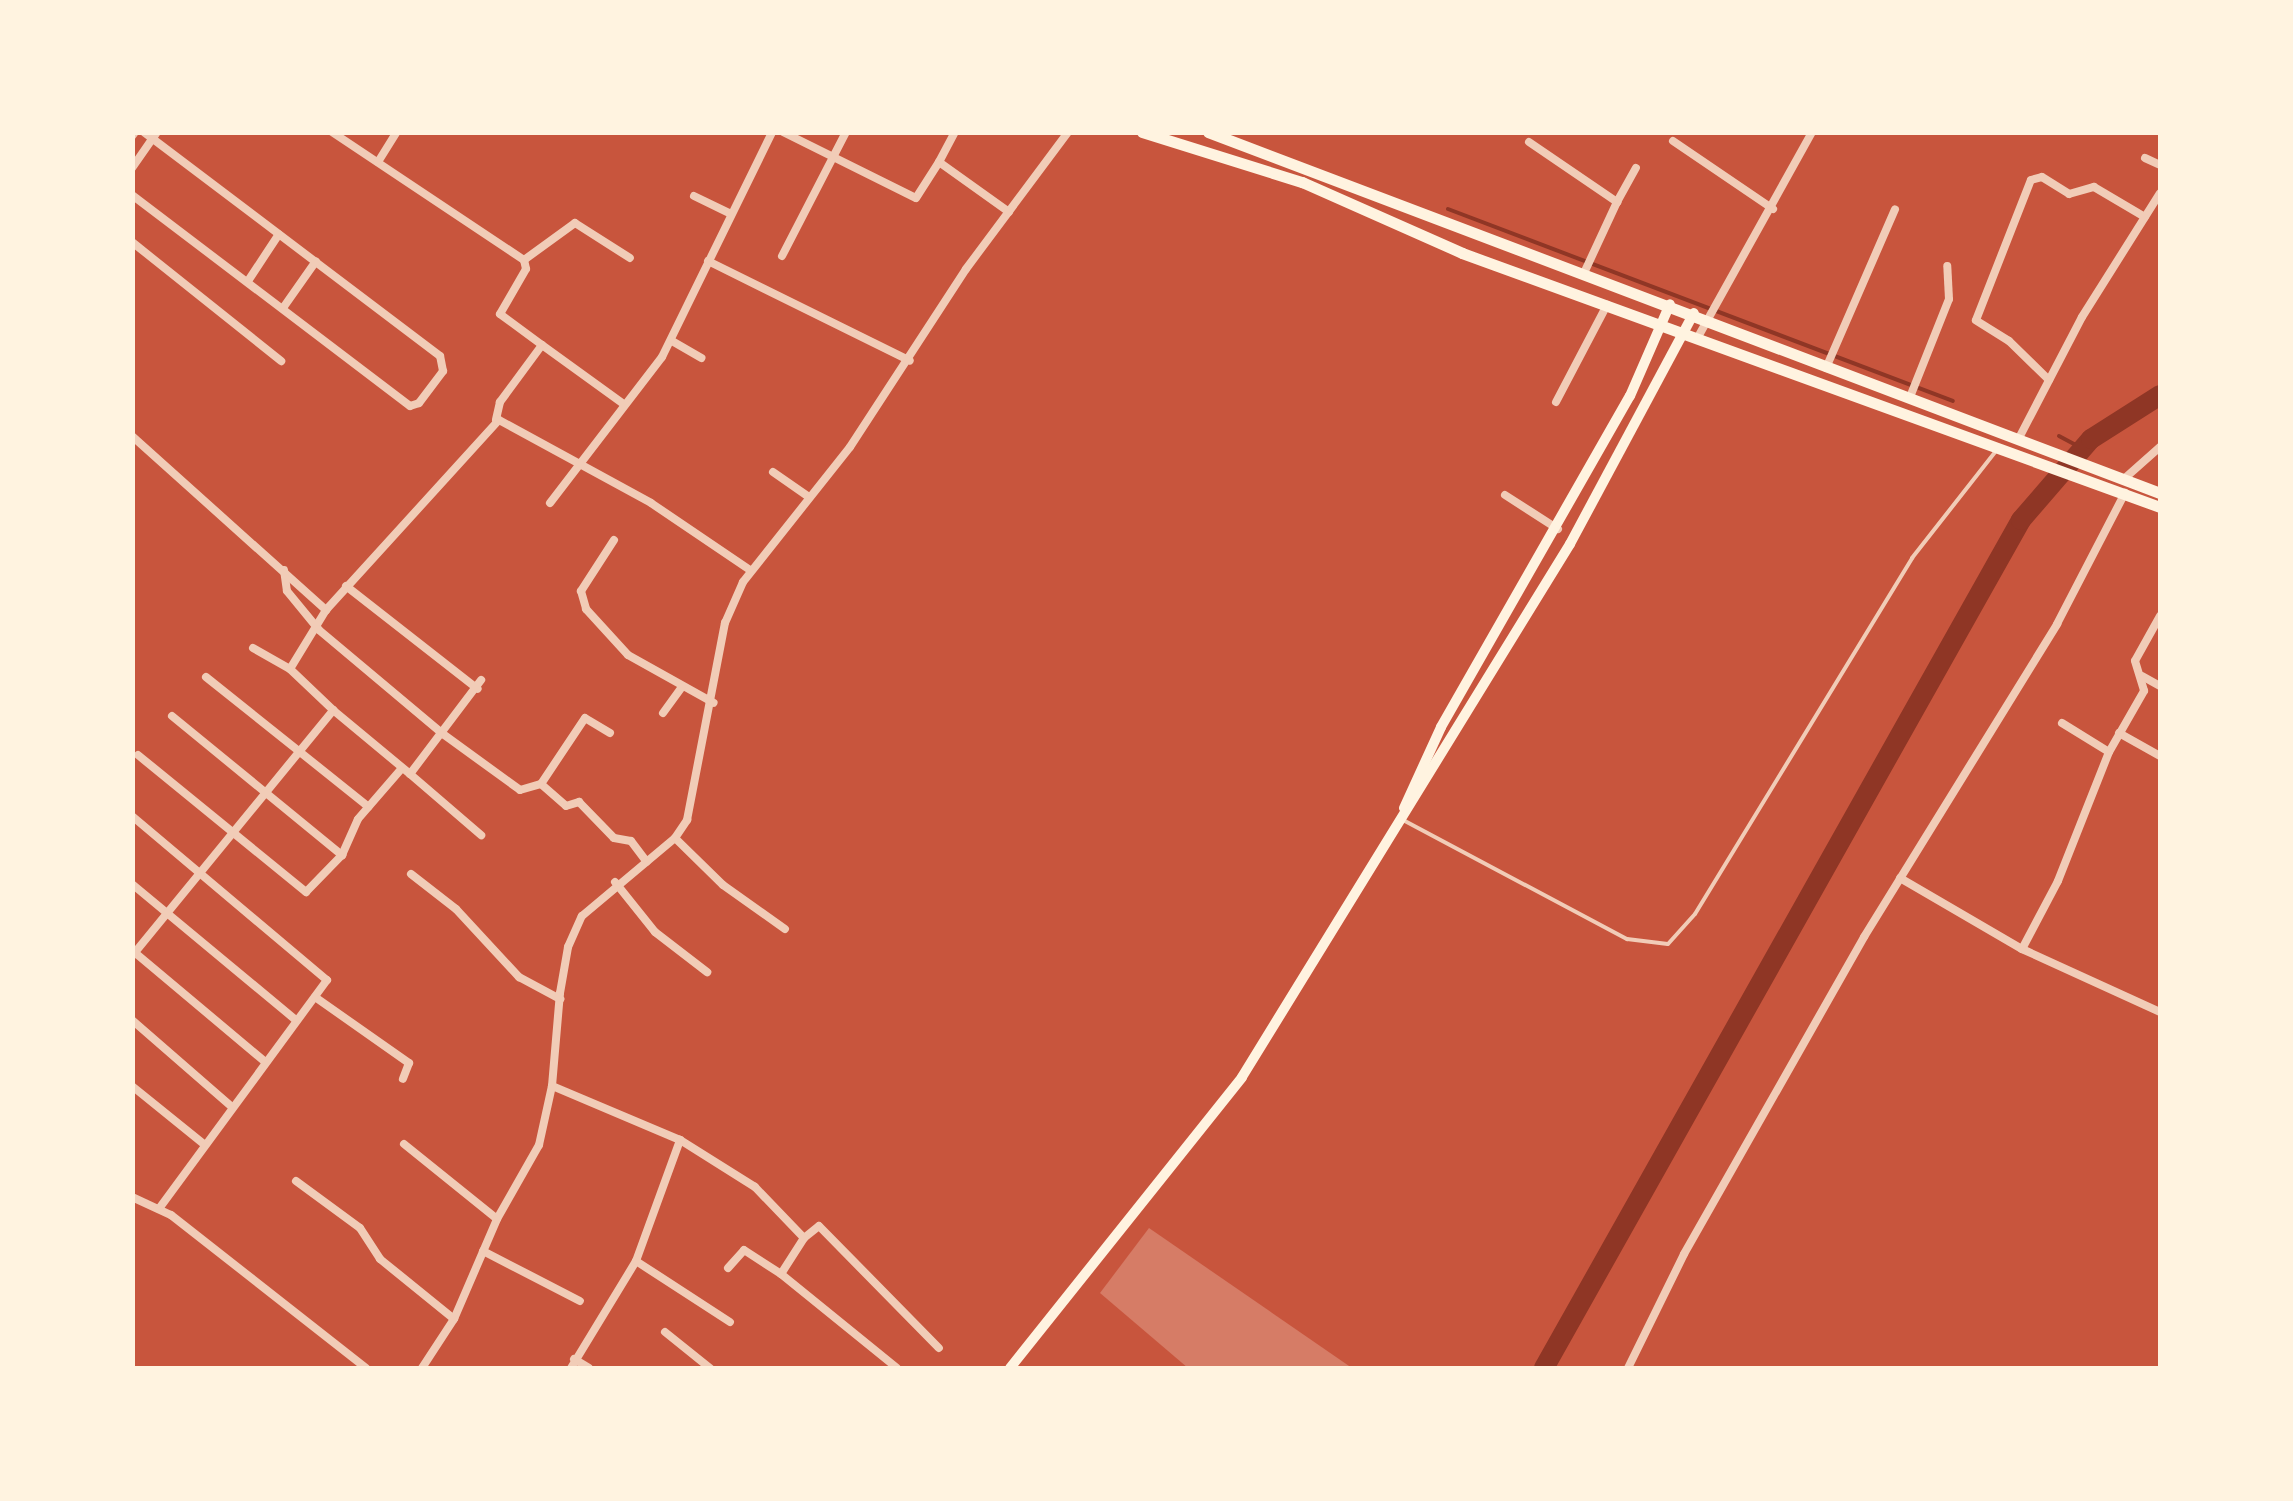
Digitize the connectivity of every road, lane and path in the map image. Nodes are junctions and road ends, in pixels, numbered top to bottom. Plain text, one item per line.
1 (144, 132) edge
2 (332, 132) edge
3 (398, 132) edge
4 (772, 132) edge
5 (782, 132) edge
6 (846, 132) edge
7 (955, 132) edge
8 (1068, 132) edge
9 (1142, 132) edge
10 (1208, 132) edge
11 (1812, 132) edge
12 (155, 136) edge
13 (1232, 136) edge
14 (1529, 142) dead end
15 (1673, 142) dead end
16 (2145, 158) dead end
17 (833, 159) junction
18 (378, 162) junction
19 (939, 162) junction
20 (2160, 165) edge
21 (132, 168) edge
22 (1636, 168) dead end
23 (2160, 193) edge
24 (132, 195) edge
25 (694, 196) dead end
26 (1617, 202) junction
27 (1773, 209) junction
28 (1894, 210) dead end
29 (1009, 212) junction
30 (732, 214) junction
31 (2145, 218) junction
32 (279, 234) junction
33 (132, 242) edge
34 (782, 256) dead end
35 (630, 258) dead end
36 (524, 260) junction
37 (708, 261) junction
38 (316, 262) junction
39 (1587, 266) junction
40 (1947, 266) dead end
41 (248, 281) junction
42 (1608, 301) junction
43 (1670, 304) junction
44 (283, 308) junction
45 (1694, 313) junction
46 (1710, 313) junction
47 (1663, 324) junction
48 (1692, 335) junction
49 (672, 340) junction
50 (542, 345) junction
51 (702, 358) dead end
52 (281, 361) dead end
53 (910, 362) junction
54 (1828, 364) junction
55 (2049, 380) junction
56 (1911, 394) junction
57 (1556, 402) dead end
58 (624, 404) junction
59 (496, 420) junction
60 (132, 436) edge
61 (2019, 438) junction
62 (2160, 447) edge
63 (1998, 448) junction
64 (1602, 449) junction
65 (1619, 458) junction
66 (577, 462) junction
67 (773, 472) dead end
68 (2125, 478) junction
69 (2125, 493) junction
70 (2160, 493) edge
71 (1505, 495) dead end
72 (809, 497) junction
73 (550, 503) dead end
74 (2160, 508) edge
75 (1558, 529) junction
76 (614, 540) dead end
77 (284, 570) junction
78 (750, 570) junction
79 (346, 586) junction
80 (326, 610) junction
81 (2160, 616) edge
82 (319, 630) junction
83 (253, 648) dead end
84 (290, 669) junction
85 (2142, 676) junction
86 (206, 677) dead end
87 (2160, 686) edge
88 (682, 687) junction
89 (714, 703) junction
90 (333, 710) junction
91 (663, 713) dead end
92 (172, 716) dead end
93 (2062, 723) dead end
94 (2119, 733) junction
95 (443, 734) junction
96 (610, 734) dead end
97 (299, 750) junction
98 (2108, 752) junction
99 (138, 755) dead end
100 (2160, 756) edge
101 (406, 771) junction
102 (542, 784) junction
103 (266, 792) junction
104 (369, 806) junction
105 (1401, 813) junction
106 (132, 816) edge
107 (233, 833) junction
108 (481, 835) dead end
109 (676, 838) junction
110 (342, 855) junction
111 (647, 862) junction
112 (201, 872) junction
113 (410, 874) dead end
114 (1900, 878) junction
115 (615, 882) junction
116 (132, 884) edge
117 (168, 913) junction
118 (785, 929) dead end
119 (2022, 948) junction
120 (133, 953) edge
121 (707, 972) dead end
122 (315, 997) junction
123 (560, 999) junction
124 (2160, 1012) edge
125 (132, 1020) edge
126 (296, 1020) junction
127 (264, 1061) junction
128 (403, 1079) dead end
129 (132, 1086) edge
130 (552, 1086) junction
131 (231, 1106) junction
132 (680, 1140) junction
133 (204, 1144) junction
134 (404, 1144) dead end
135 (296, 1182) dead end
136 (132, 1197) edge
137 (159, 1209) junction
138 (497, 1219) junction
139 (804, 1238) junction
140 (483, 1251) junction
141 (636, 1261) junction
142 (728, 1268) dead end
143 (781, 1274) junction
144 (580, 1302) dead end
145 (454, 1319) junction
146 (730, 1322) dead end
147 (665, 1332) dead end
148 (939, 1348) dead end
149 (572, 1364) edge
150 (366, 1368) edge
151 (422, 1368) edge
152 (589, 1368) edge
153 (710, 1368) edge
154 (897, 1368) edge
155 (1010, 1368) edge
156 (1628, 1368) edge

1 - 12 street
2 - 18 street
3 - 18 street
4 - 30 street
5 - 17 street
6 - 17 street
7 - 19 street
8 - 29 street
9 - 42 highway
10 - 13 highway
11 - 27 street
12 - 21 street
12 - 32 street
13 - 39 highway
14 - 26 street
15 - 27 street
16 - 20 street
17 - 19 street
17 - 34 street
18 - 36 street
19 - 29 street
22 - 26 street
23 - 31 street
24 - 41 street
25 - 30 street
26 - 39 street
27 - 46 street
28 - 54 street
29 - 53 street
30 - 37 street
31 - 55 street
31 - 55 street
32 - 38 street
32 - 41 street
33 - 52 street
35 - 36 street
36 - 50 street
37 - 49 street
37 - 53 street
38 - 44 street
38 - 44 street
39 - 43 highway
40 - 56 street
41 - 44 street
42 - 47 highway
42 - 57 street
43 - 45 highway
43 - 47 main road
45 - 46 highway
45 - 48 main road
46 - 48 street
46 - 54 highway
47 - 48 highway
47 - 64 main road
48 - 63 highway
48 - 65 main road
49 - 51 street
49 - 58 street
50 - 58 street
50 - 59 street
53 - 72 street
54 - 56 highway
55 - 61 street
56 - 61 highway
58 - 66 street
59 - 66 street
59 - 79 street
60 - 77 street
61 - 68 highway
62 - 68 street
63 - 69 highway
63 - 105 lane
64 - 65 main road
64 - 75 main road
65 - 105 main road
66 - 73 street
66 - 78 street
67 - 72 street
68 - 70 highway
69 - 74 highway
69 - 114 street
71 - 75 street
72 - 78 street
75 - 105 main road
76 - 88 street
77 - 80 street
77 - 82 street
78 - 89 street
79 - 80 street
79 - 95 street
80 - 82 street
81 - 85 street
82 - 84 street
82 - 95 street
83 - 84 street
84 - 90 street
85 - 87 street
85 - 94 street
86 - 97 street
88 - 89 street
88 - 91 street
89 - 109 street
90 - 97 street
90 - 101 street
92 - 103 street
93 - 98 street
94 - 98 street
94 - 100 street
95 - 101 street
95 - 102 street
96 - 102 street
97 - 103 street
97 - 104 street
98 - 119 street
99 - 107 street
101 - 104 street
101 - 108 street
102 - 111 street
103 - 107 street
103 - 110 street
104 - 110 street
105 - 155 main road
106 - 112 street
107 - 110 street
107 - 112 street
109 - 111 street
109 - 118 street
111 - 115 street
112 - 117 street
112 - 122 street
113 - 123 street
114 - 119 street
114 - 156 street
115 - 121 street
115 - 123 street
116 - 117 street
117 - 120 street
117 - 126 street
119 - 124 street
120 - 127 street
122 - 126 street
122 - 128 street
123 - 130 street
125 - 131 street
126 - 127 street
127 - 131 street
129 - 133 street
130 - 132 street
130 - 138 street
131 - 133 street
132 - 139 street
132 - 141 street
133 - 137 street
134 - 138 street
135 - 145 street
136 - 137 street
137 - 150 street
138 - 140 street
139 - 143 street
139 - 148 street
140 - 144 street
140 - 145 street
141 - 146 street
141 - 149 street
142 - 143 street
143 - 154 street
145 - 151 street
147 - 153 street
149 - 152 street

